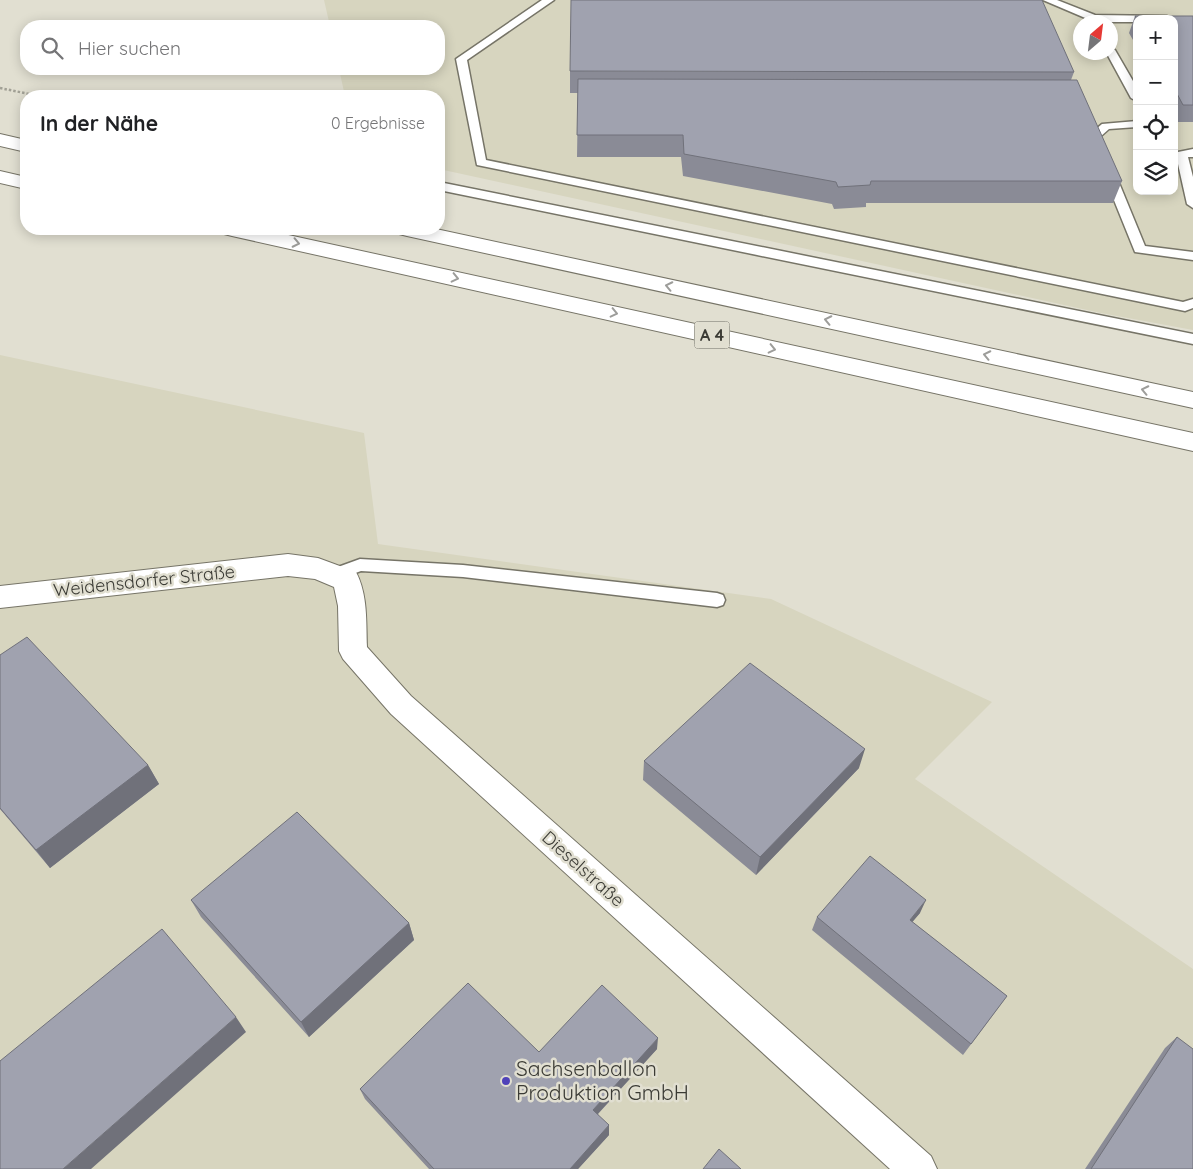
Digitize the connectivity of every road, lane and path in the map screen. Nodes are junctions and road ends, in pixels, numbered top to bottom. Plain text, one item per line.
1 (549, 0) edge
2 (1048, 0) edge
3 (1083, 15) edge
4 (1133, 19) edge
5 (1118, 20) edge
6 (1116, 60) edge
7 (0, 88) edge
8 (1133, 91) edge
9 (20, 92) edge
10 (1133, 124) edge
11 (0, 140) edge
12 (20, 145) edge
13 (1193, 153) edge
14 (0, 177) edge
15 (20, 181) edge
16 (445, 187) edge
17 (1193, 204) edge
18 (259, 235) edge
19 (435, 235) edge
20 (1193, 256) edge
21 (1193, 303) edge
22 (1193, 339) edge
23 (1193, 400) edge
24 (1193, 442) edge
25 (288, 565) joint
26 (333, 575) junction
27 (0, 597) edge
28 (717, 600) dead end
29 (918, 1169) edge

1 - 21 lane
2 - 3 lane
4 - 5 lane
6 - 8 lane
7 - 9 path
10 - 20 lane
11 - 12 main road
13 - 17 lane
14 - 15 main road
16 - 22 lane
18 -> 24 main road, A 4
23 -> 19 main road, A 4
25 - 26 main road, Dieselstraße
25 - 27 main road, Weidensdorfer Straße
26 - 28 lane
26 - 29 main road, Dieselstraße

